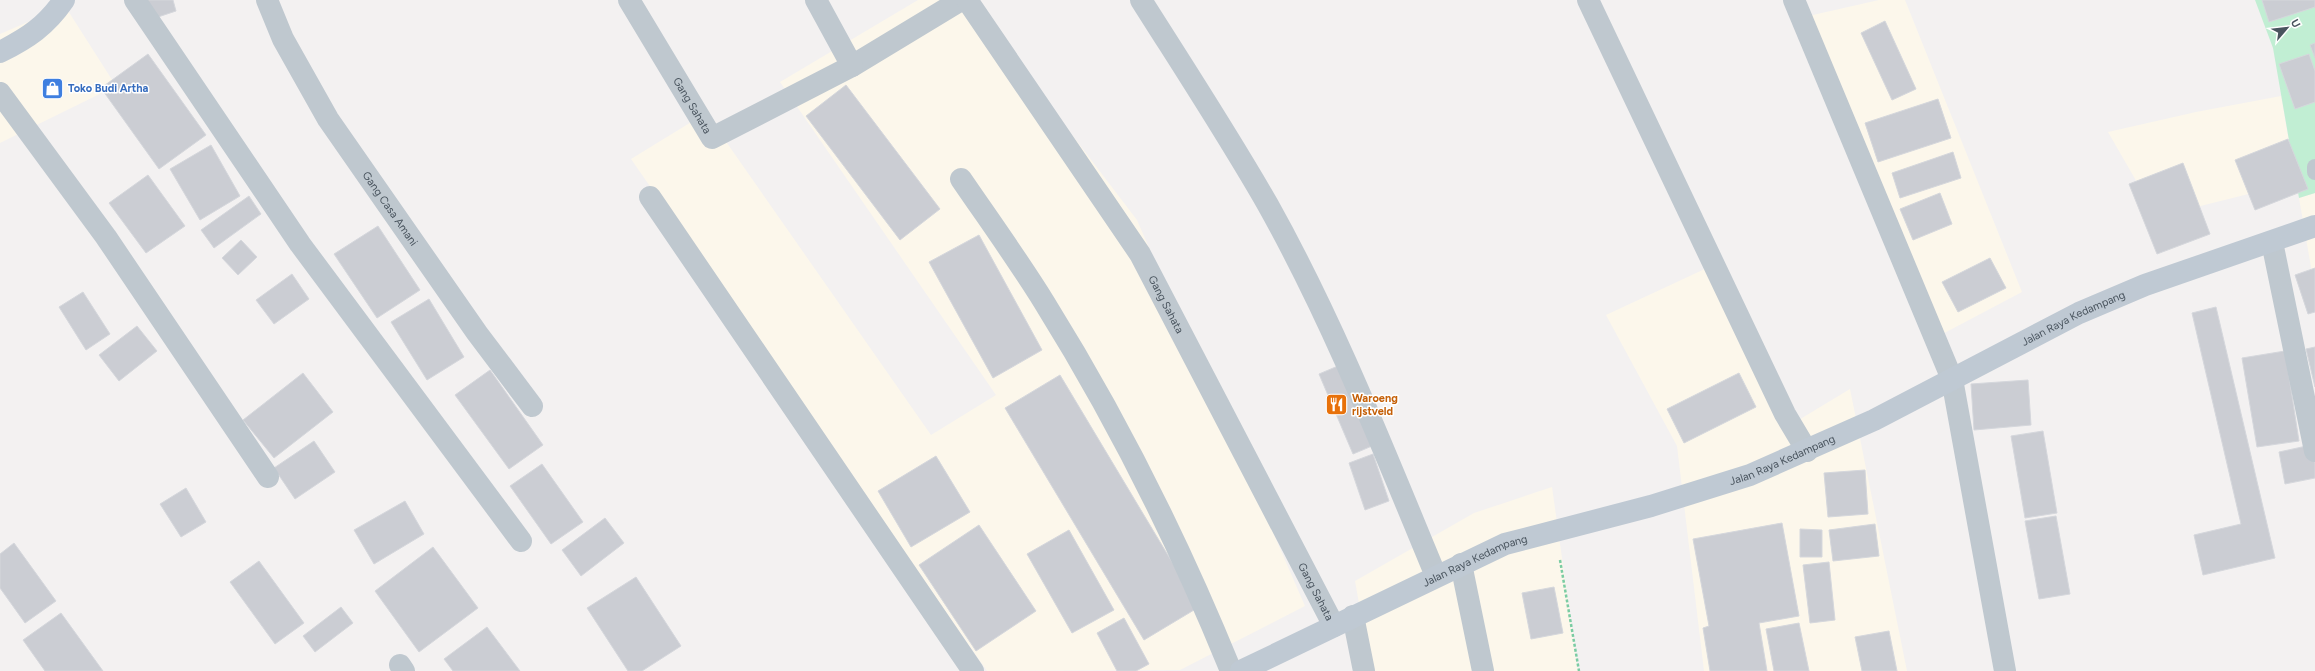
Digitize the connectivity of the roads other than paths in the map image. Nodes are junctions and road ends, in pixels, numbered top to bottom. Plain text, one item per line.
1 (64, 0) edge
2 (135, 0) edge
3 (267, 0) edge
4 (629, 0) edge
5 (816, 0) edge
6 (960, 0) edge
7 (967, 0) edge
8 (1141, 0) edge
9 (1588, 0) edge
10 (1794, 0) edge
11 (0, 52) edge
12 (852, 66) junction
13 (0, 93) edge
14 (2315, 167) edge
15 (2315, 172) edge
16 (961, 179) dead end
17 (650, 197) dead end
18 (2315, 226) edge
19 (2272, 242) junction
20 (1952, 379) junction
21 (532, 406) dead end
22 (1807, 451) junction
23 (2315, 451) edge
24 (268, 477) dead end
25 (521, 541) dead end
26 (1461, 564) junction
27 (1436, 576) junction
28 (1343, 621) junction
29 (973, 671) edge
30 (1231, 671) edge
31 (1241, 671) edge
32 (1364, 671) edge
33 (1483, 671) edge
34 (2005, 671) edge

1 - 11 street
2 - 25 street
3 - 21 street, Gang Casa Amani
4 - 12 street, Gang Sahata
5 - 12 street
6 - 12 street, Gang Sahata
7 - 28 street, Gang Sahata
8 - 27 street
9 - 22 street
10 - 20 street
13 - 24 street
14 - 15 lane
16 - 30 street
17 - 29 street
18 - 19 street, Jalan Raya Kedampang
19 - 20 street, Jalan Raya Kedampang
19 - 23 street
20 - 22 street, Jalan Raya Kedampang
20 - 34 street
22 - 26 street, Jalan Raya Kedampang
26 - 27 street, Jalan Raya Kedampang
26 - 33 street
27 - 28 street, Jalan Raya Kedampang
28 - 31 street, Jalan Raya Kedampang
28 - 32 street, Gang Sahata

